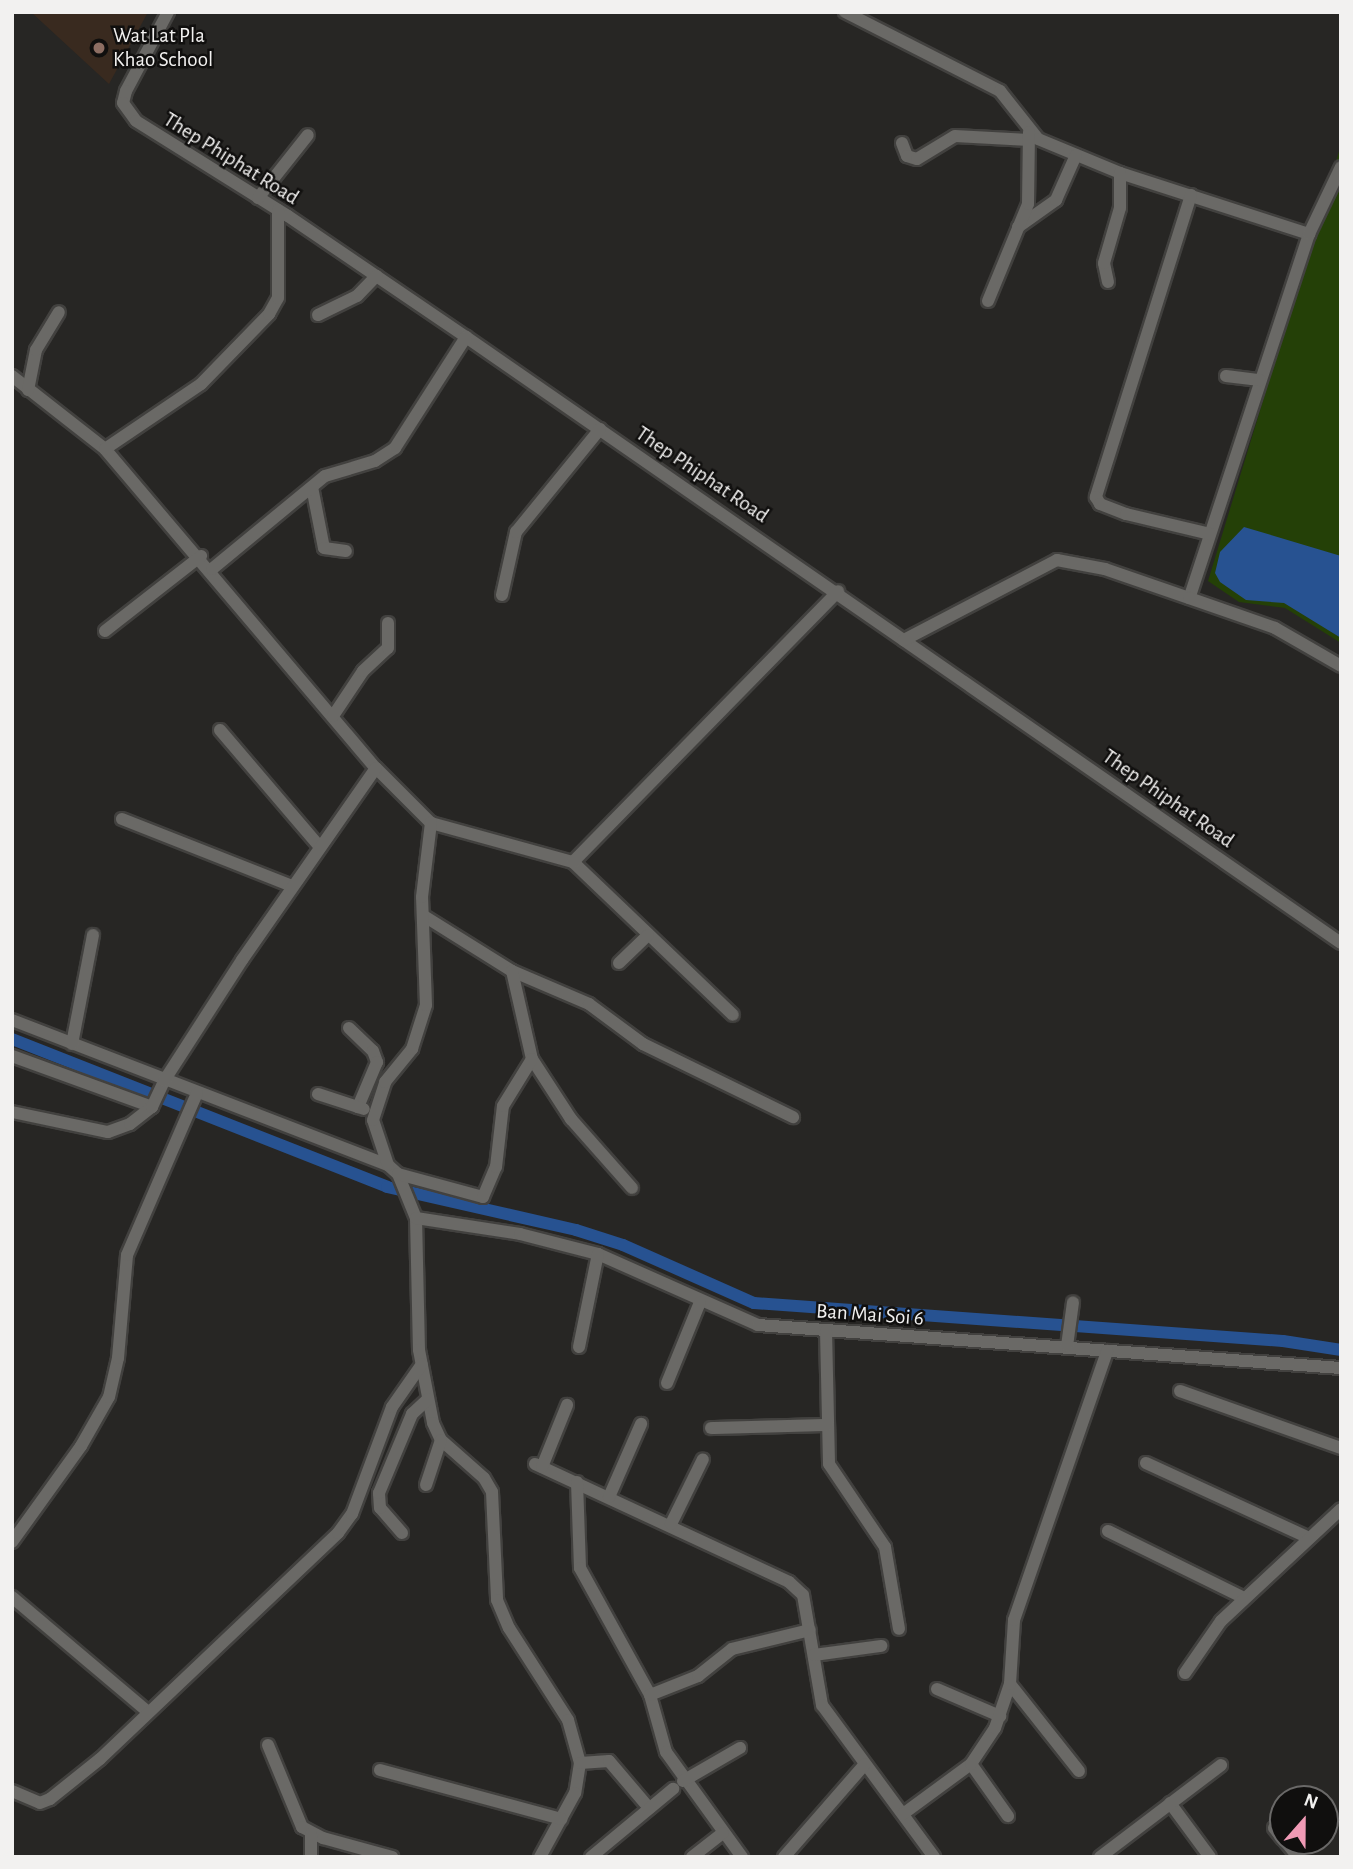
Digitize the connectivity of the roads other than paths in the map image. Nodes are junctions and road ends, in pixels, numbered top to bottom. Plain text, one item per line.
1 (167, 12) edge
2 (845, 12) edge
3 (308, 135) dead end
4 (1029, 136) junction
5 (902, 143) dead end
6 (1076, 155) junction
7 (1341, 167) edge
8 (1120, 173) junction
9 (1191, 195) junction
10 (258, 198) junction
11 (278, 210) junction
12 (1018, 227) junction
13 (1309, 234) junction
14 (376, 275) junction
15 (1108, 282) dead end
16 (988, 302) dead end
17 (59, 312) dead end
18 (318, 315) dead end
19 (466, 337) junction
20 (12, 376) edge
21 (1226, 376) dead end
22 (1260, 380) junction
23 (28, 390) junction
24 (600, 429) junction
25 (106, 449) junction
26 (312, 487) junction
27 (1210, 534) junction
28 (346, 551) dead end
29 (201, 556) junction
30 (212, 569) junction
31 (838, 592) junction
32 (502, 595) dead end
33 (1189, 598) junction
34 (388, 623) dead end
35 (105, 631) dead end
36 (904, 640) junction
37 (1341, 666) edge
38 (333, 716) junction
39 (220, 730) dead end
40 (376, 768) junction
41 (122, 819) dead end
42 (431, 823) junction
43 (320, 847) junction
44 (573, 862) junction
45 (292, 886) junction
46 (424, 916) junction
47 (648, 935) junction
48 (93, 936) dead end
49 (1341, 943) edge
50 (619, 963) dead end
51 (512, 971) junction
52 (733, 1015) dead end
53 (12, 1020) edge
54 (349, 1028) dead end
55 (72, 1044) junction
56 (12, 1056) edge
57 (532, 1059) junction
58 (163, 1083) junction
59 (318, 1094) dead end
60 (195, 1098) junction
61 (153, 1106) junction
62 (358, 1107) junction
63 (12, 1112) edge
64 (375, 1112) junction
65 (793, 1117) dead end
66 (396, 1174) junction
67 (632, 1188) dead end
68 (416, 1218) junction
69 (598, 1254) junction
70 (700, 1302) junction
71 (1073, 1302) dead end
72 (825, 1331) junction
73 (1068, 1341) junction
74 (579, 1347) dead end
75 (1107, 1351) junction
76 (422, 1364) junction
77 (1341, 1368) edge
78 (667, 1383) dead end
79 (1180, 1391) dead end
80 (428, 1399) junction
81 (567, 1405) dead end
82 (641, 1424) dead end
83 (828, 1425) junction
84 (711, 1428) dead end
85 (440, 1440) junction
86 (1341, 1448) edge
87 (703, 1458) dead end
88 (1146, 1463) dead end
89 (577, 1482) junction
90 (426, 1485) dead end
91 (609, 1497) junction
92 (1341, 1509) edge
93 (671, 1524) junction
94 (1108, 1531) dead end
95 (402, 1533) dead end
96 (1309, 1538) junction
97 (12, 1542) edge
98 (12, 1597) edge
99 (1244, 1598) junction
100 (899, 1629) dead end
101 (810, 1630) junction
102 (881, 1646) dead end
103 (814, 1655) junction
104 (1185, 1673) dead end
105 (1010, 1684) junction
106 (937, 1689) dead end
107 (649, 1695) junction
108 (148, 1712) junction
109 (1000, 1716) junction
110 (268, 1745) dead end
111 (740, 1748) dead end
112 (580, 1763) junction
113 (865, 1764) junction
114 (971, 1765) junction
115 (1221, 1765) dead end
116 (380, 1770) dead end
117 (1079, 1771) dead end
118 (678, 1785) junction
119 (12, 1791) edge
120 (1170, 1803) junction
121 (649, 1808) junction
122 (903, 1814) junction
123 (1008, 1816) dead end
124 (562, 1819) junction
125 (723, 1833) junction
126 (311, 1834) junction
127 (1118, 1844) junction
128 (378, 1855) edge
129 (311, 1857) edge
130 (392, 1857) edge
131 (540, 1857) edge
132 (591, 1857) edge
133 (692, 1857) edge
134 (742, 1857) edge
135 (785, 1857) edge
136 (934, 1857) edge
137 (1100, 1857) edge
138 (1127, 1857) edge
139 (1210, 1857) edge

1 - 10 street, Thep Phiphat Road
2 - 4 street
3 - 10 street
4 - 5 street
4 - 6 street
4 - 12 street
6 - 8 street
6 - 12 street
7 - 13 street
8 - 9 street
8 - 15 street
9 - 13 street
9 - 27 street
10 - 11 street, Thep Phiphat Road
11 - 14 street, Thep Phiphat Road
11 - 25 street
12 - 16 street
13 - 22 street
14 - 18 street
14 - 19 street, Thep Phiphat Road
17 - 23 street
19 - 24 street, Thep Phiphat Road
19 - 26 street
20 - 23 street
21 - 22 street
22 - 27 street
23 - 25 street
24 - 31 street, Thep Phiphat Road
24 - 32 street
25 - 29 street
26 - 28 street
26 - 30 street
27 - 33 street
29 - 30 street
29 - 35 street
30 - 38 street
31 - 36 street, Thep Phiphat Road
31 - 44 street
33 - 36 street
33 - 37 street
34 - 38 street
36 - 49 street, Thep Phiphat Road
38 - 40 street
39 - 43 street
40 - 42 street
40 - 43 street
41 - 45 street
42 - 44 street
42 - 46 street
43 - 45 street
44 - 47 street
45 - 58 street
46 - 51 street
46 - 64 street
47 - 50 street
47 - 52 street
48 - 55 street
51 - 57 street
51 - 65 street
53 - 55 street
54 - 62 street
55 - 58 street
56 - 61 street
57 - 66 street
57 - 67 street
58 - 60 street
58 - 61 street
59 - 62 street
60 - 66 street
60 - 97 street
61 - 63 street
62 - 64 street
64 - 66 street
66 - 68 street
68 - 69 street, Ban Mai Soi 6
68 - 76 street
69 - 70 street, Ban Mai Soi 6
69 - 74 street
70 - 72 street, Ban Mai Soi 6
70 - 78 street
71 - 73 street
72 - 73 street, Ban Mai Soi 6
72 - 83 street
73 - 75 street, Ban Mai Soi 6
75 - 77 street, Ban Mai Soi 6
75 - 105 street
76 - 80 street
76 - 108 street
79 - 86 street
80 - 85 street
80 - 95 street
81 - 89 street
82 - 91 street
83 - 84 street
83 - 100 street
85 - 90 street
85 - 112 street
87 - 93 street
88 - 96 street
89 - 91 street
89 - 107 street
91 - 93 street
92 - 96 street
93 - 101 street
94 - 99 street
96 - 99 street
98 - 108 street
99 - 104 street
101 - 103 street
101 - 107 street
102 - 103 street
103 - 113 street
105 - 109 street
105 - 117 street
106 - 109 street
107 - 118 street
108 - 119 street
109 - 114 street
110 - 126 street
111 - 118 street
112 - 121 street
112 - 124 street
113 - 122 street
113 - 135 street
114 - 122 street
114 - 123 street
115 - 120 street
116 - 124 street
118 - 121 street
118 - 125 street
120 - 127 street
120 - 139 street
121 - 132 street
122 - 136 street
124 - 131 street
125 - 133 street
125 - 134 street
126 - 128 street
126 - 129 street
127 - 137 street
127 - 138 street
128 - 130 street

